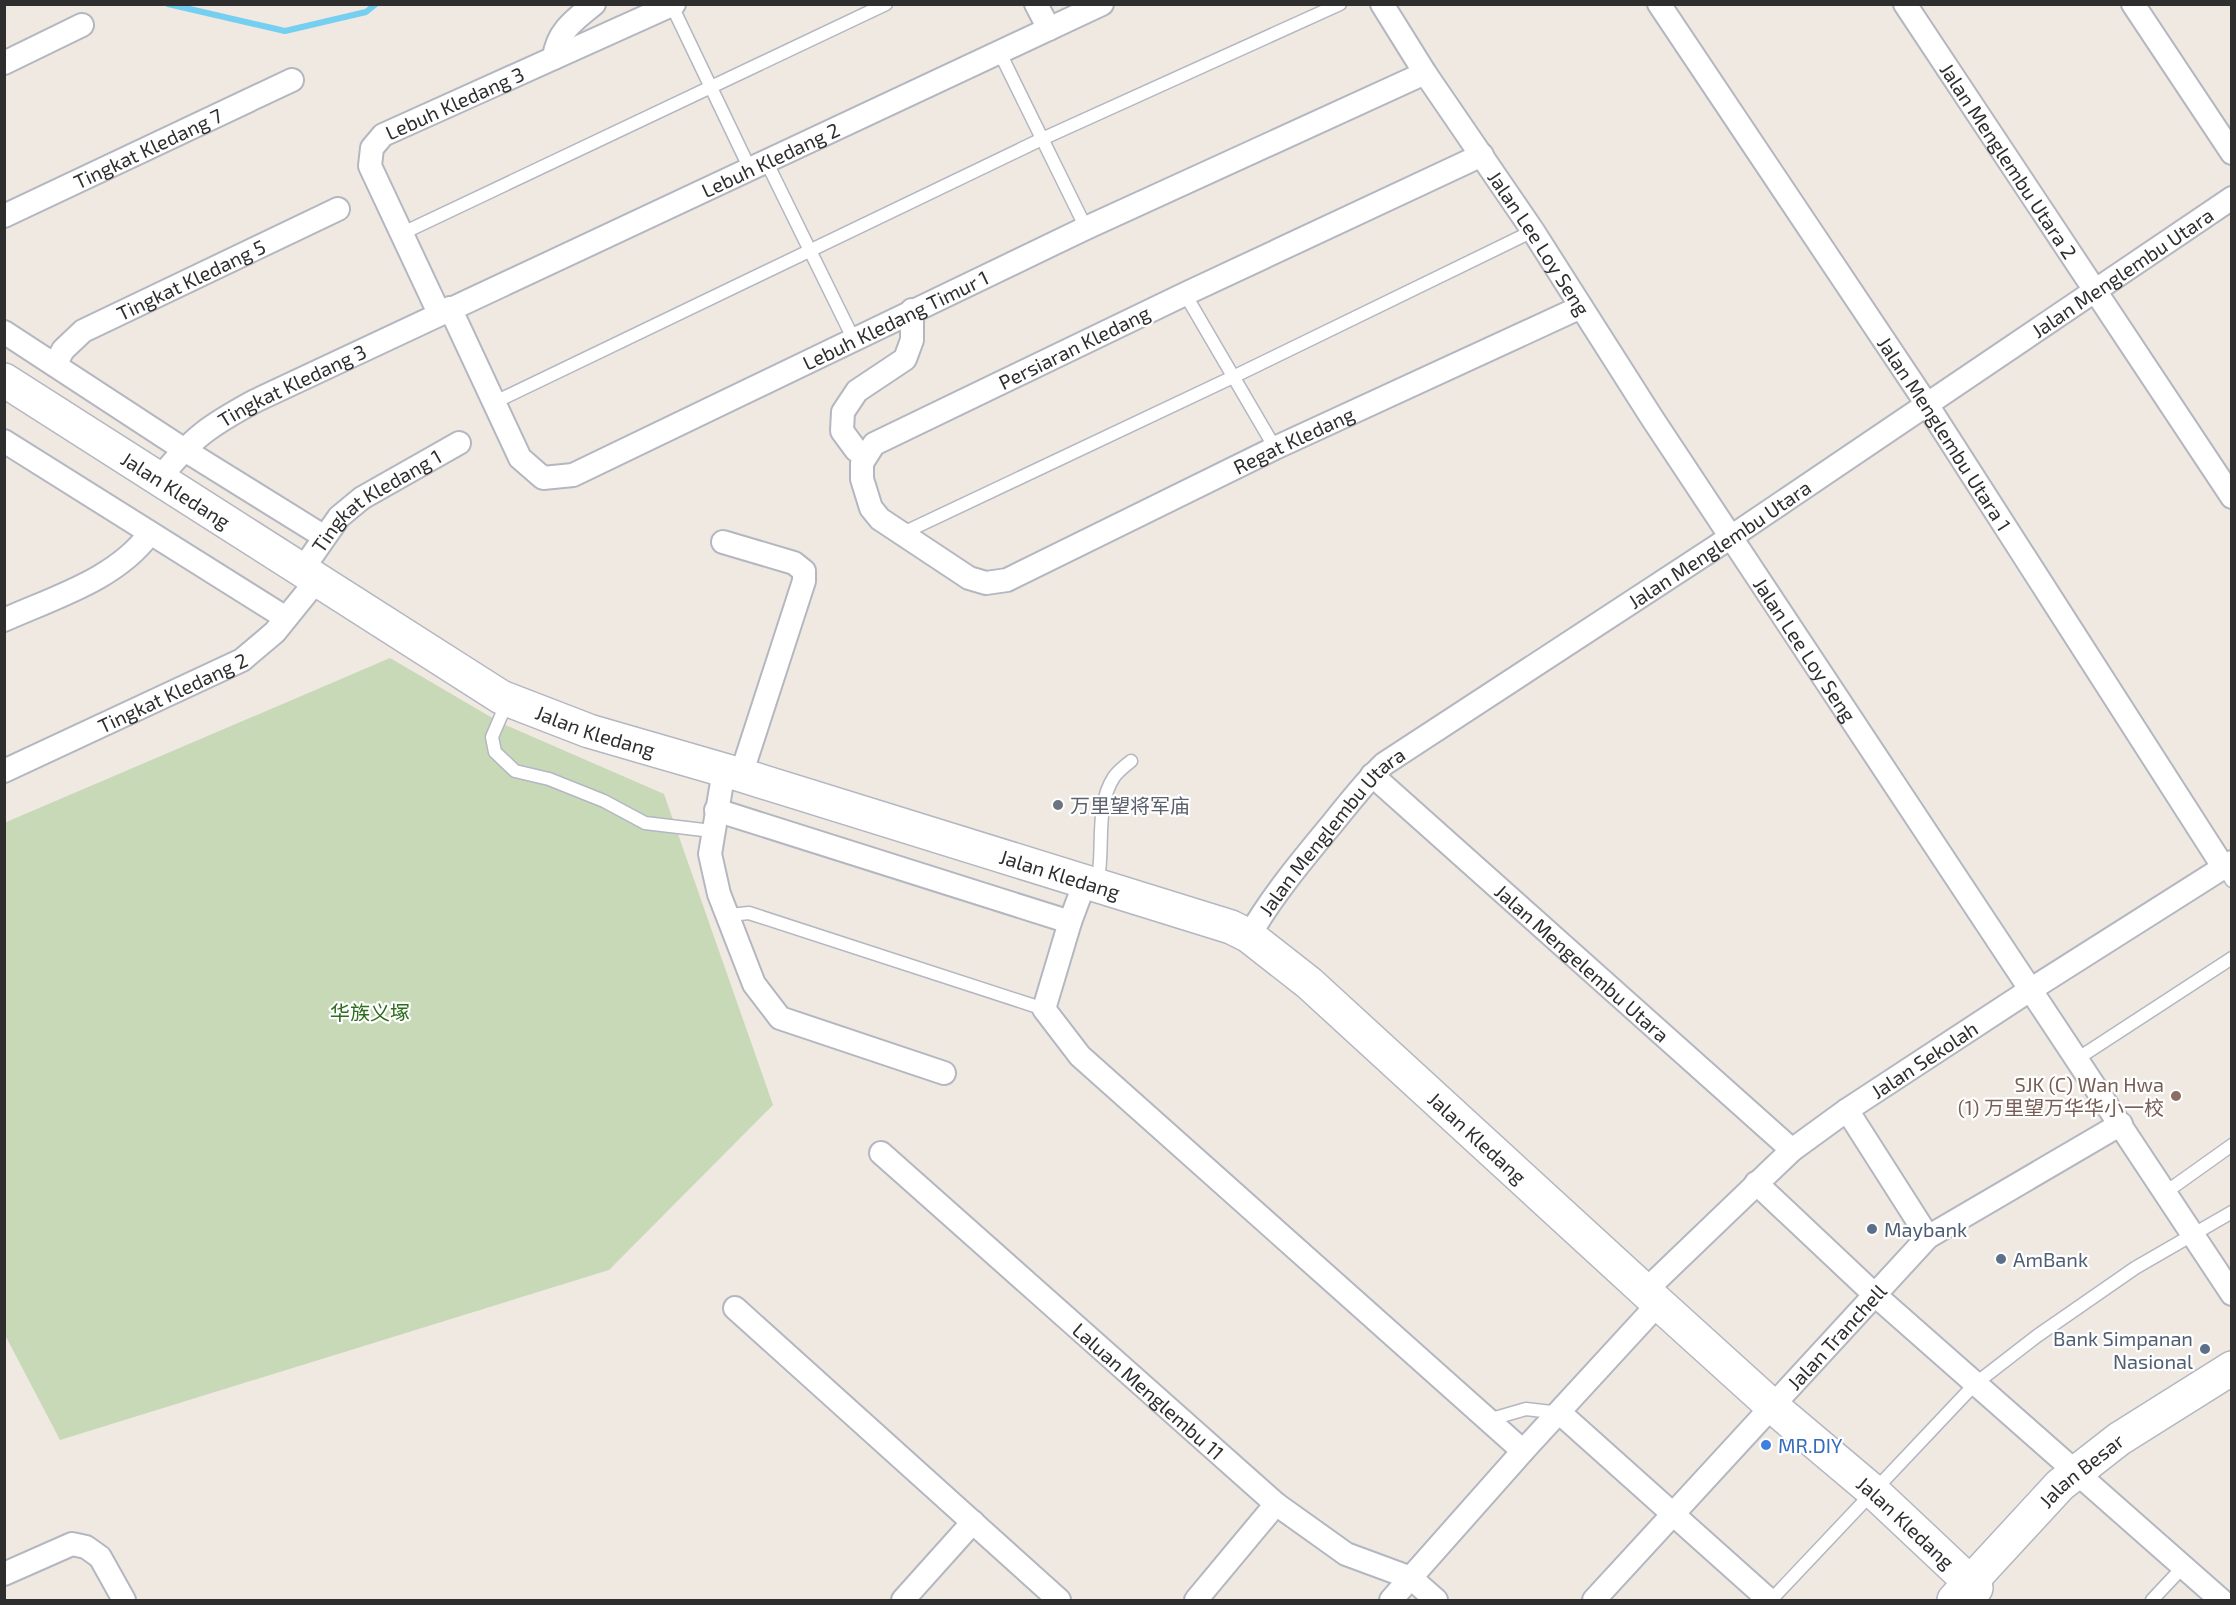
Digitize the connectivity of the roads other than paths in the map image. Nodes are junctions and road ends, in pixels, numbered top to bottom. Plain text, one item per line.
1 (594, 4) edge
2 (886, 4) edge
3 (1036, 4) edge
4 (1102, 4) edge
5 (1340, 4) edge
6 (1382, 4) edge
7 (1659, 4) edge
8 (1905, 4) edge
9 (2133, 4) edge
10 (673, 5) edge
11 (82, 24) dead end
12 (1048, 30) junction
13 (1000, 53) junction
14 (554, 58) junction
15 (4, 63) edge
16 (1425, 73) junction
17 (292, 80) dead end
18 (711, 87) junction
19 (1042, 139) junction
20 (2232, 153) edge
21 (1482, 155) junction
22 (758, 165) junction
23 (2232, 198) edge
24 (338, 209) dead end
25 (4, 216) edge
26 (1086, 228) junction
27 (1533, 231) junction
28 (403, 233) junction
29 (810, 251) junction
30 (2094, 289) junction
31 (1185, 294) junction
32 (1581, 307) junction
33 (445, 310) junction
34 (912, 310) junction
35 (4, 332) edge
36 (853, 338) junction
37 (55, 365) junction
38 (1233, 377) junction
39 (4, 380) edge
40 (493, 403) junction
41 (1926, 403) junction
42 (459, 443) dead end
43 (7, 448) edge
44 (1275, 448) junction
45 (183, 449) junction
46 (865, 454) junction
47 (159, 478) junction
48 (2232, 497) edge
49 (150, 533) junction
50 (899, 534) junction
51 (323, 536) junction
52 (1731, 537) junction
53 (723, 542) dead end
54 (309, 575) junction
55 (286, 618) junction
56 (4, 620) edge
57 (508, 700) junction
58 (1131, 761) dead end
59 (4, 771) edge
60 (733, 773) junction
61 (1372, 775) junction
62 (714, 820) junction
63 (2229, 870) edge
64 (1090, 884) junction
65 (729, 915) junction
66 (1070, 922) junction
67 (1249, 936) junction
68 (2232, 958) edge
69 (2030, 990) junction
70 (1044, 1009) junction
71 (2077, 1059) junction
72 (944, 1073) dead end
73 (1847, 1110) junction
74 (2121, 1124) junction
75 (2232, 1145) edge
76 (1792, 1150) junction
77 (881, 1153) dead end
78 (1756, 1184) junction
79 (2166, 1192) junction
80 (2232, 1212) edge
81 (2194, 1235) junction
82 (1928, 1237) junction
83 (2232, 1294) edge
84 (1875, 1295) junction
85 (1652, 1298) junction
86 (735, 1308) dead end
87 (2232, 1368) edge
88 (2232, 1380) edge
89 (1975, 1384) junction
90 (1772, 1406) junction
91 (1560, 1413) junction
92 (1488, 1420) junction
93 (1523, 1451) junction
94 (2081, 1477) junction
95 (1874, 1492) junction
96 (1276, 1504) junction
97 (1674, 1514) junction
98 (973, 1522) junction
99 (2183, 1567) junction
100 (4, 1574) edge
101 (1411, 1578) junction
102 (1971, 1595) edge
103 (124, 1600) edge
104 (903, 1600) edge
105 (1059, 1600) edge
106 (1196, 1600) edge
107 (1391, 1600) edge
108 (1436, 1600) edge
109 (1594, 1600) edge
110 (1770, 1600) edge
111 (2152, 1600) edge
112 (2221, 1600) edge

1 - 14 street
2 - 18 lane
3 - 12 street
4 - 12 street, Lebuh Kledang 2
5 - 19 lane
6 - 16 street, Jalan Lee Loy Seng
7 - 41 street, Jalan Menglembu Utara 1
8 - 30 street, Jalan Menglembu Utara 2
9 - 20 street
10 - 14 street, Lebuh Kledang 3
10 - 18 lane
11 - 15 street
12 - 13 street, Lebuh Kledang 2
13 - 19 lane
13 - 22 street, Lebuh Kledang 2
14 - 28 street, Lebuh Kledang 3
16 - 21 street, Jalan Lee Loy Seng
16 - 26 street, Lebuh Kledang Timur 1
17 - 25 street, Tingkat Kledang 7
18 - 22 lane
18 - 28 lane
19 - 26 lane
19 - 29 lane
21 - 27 street, Jalan Lee Loy Seng
21 - 31 street, Persiaran Kledang
22 - 29 lane
22 - 33 street, Lebuh Kledang 2
23 - 30 street, Jalan Menglembu Utara
24 - 37 street, Tingkat Kledang 5
26 - 34 street, Lebuh Kledang Timur 1
27 - 32 street, Jalan Lee Loy Seng
27 - 38 lane
28 - 33 street, Lebuh Kledang 3
29 - 36 lane
29 - 40 lane
30 - 41 street, Jalan Menglembu Utara
30 - 48 street, Jalan Menglembu Utara 2
31 - 38 lane
31 - 46 street, Persiaran Kledang
32 - 44 street, Regat Kledang
32 - 52 street, Jalan Lee Loy Seng
33 - 40 street, Lebuh Kledang Timur 1
33 - 45 street, Tingkat Kledang 3
34 - 36 street, Lebuh Kledang Timur 1
34 - 46 street
35 - 37 street
36 - 40 street, Lebuh Kledang Timur 1
37 - 45 street
38 - 44 lane
38 - 50 lane
39 - 47 main road, Jalan Kledang
41 - 52 street, Jalan Menglembu Utara
41 - 63 street, Jalan Menglembu Utara 1
42 - 51 street, Tingkat Kledang 1
43 - 49 street
44 - 50 street, Regat Kledang
45 - 47 street, Tingkat Kledang 3
45 - 51 street
46 - 50 street
47 - 54 main road, Jalan Kledang
49 - 55 street
49 - 56 street
51 - 54 street, Tingkat Kledang 1
52 - 61 street, Jalan Menglembu Utara
52 - 69 street, Jalan Lee Loy Seng
53 - 60 street
54 - 55 street, Tingkat Kledang 2
54 - 57 main road, Jalan Kledang
55 - 59 street, Tingkat Kledang 2
57 - 60 main road, Jalan Kledang
57 - 62 lane
58 - 64 lane
60 - 62 street
60 - 64 main road, Jalan Kledang
61 - 67 street, Jalan Menglembu Utara
61 - 76 street, Jalan Mengelembu Utara
62 - 65 street
62 - 66 street
63 - 69 street, Jalan Sekolah
64 - 66 street
64 - 67 main road, Jalan Kledang
65 - 70 lane
65 - 72 street
66 - 70 street
67 - 85 main road, Jalan Kledang
68 - 71 lane
69 - 71 street, Jalan Lee Loy Seng
69 - 73 street, Jalan Sekolah
70 - 92 street
71 - 74 street, Jalan Lee Loy Seng
73 - 76 street, Jalan Sekolah
73 - 82 street
74 - 79 street, Jalan Lee Loy Seng
74 - 82 street, Jalan Tranchell
75 - 79 lane
76 - 78 street, Jalan Sekolah
77 - 96 street, Laluan Menglembu 11
78 - 84 street
78 - 85 street, Jalan Sekolah
79 - 81 street, Jalan Lee Loy Seng
80 - 81 lane
81 - 83 street, Jalan Lee Loy Seng
81 - 89 lane
82 - 84 street, Jalan Tranchell
84 - 89 street
84 - 90 street, Jalan Tranchell
85 - 90 main road, Jalan Kledang
85 - 91 street, Jalan Sekolah
86 - 98 street
87 - 94 main road, Jalan Besar
88 - 94 main road, Jalan Besar
89 - 94 street
89 - 95 lane
90 - 95 main road, Jalan Kledang
90 - 97 street, Jalan Tranchell
91 - 92 lane
91 - 93 street, Jalan Sekolah
91 - 97 street
92 - 93 street
93 - 101 street, Jalan Sekolah
94 - 99 street
94 - 102 main road, Jalan Besar
95 - 102 main road, Jalan Kledang
95 - 110 lane
96 - 101 street, Laluan Menglembu 11
96 - 106 street
97 - 109 street, Jalan Tranchell
97 - 110 street
98 - 104 street
98 - 105 street
99 - 111 lane
99 - 112 street
100 - 103 street
101 - 107 street, Jalan Sekolah
101 - 108 street, Laluan Menglembu 11

